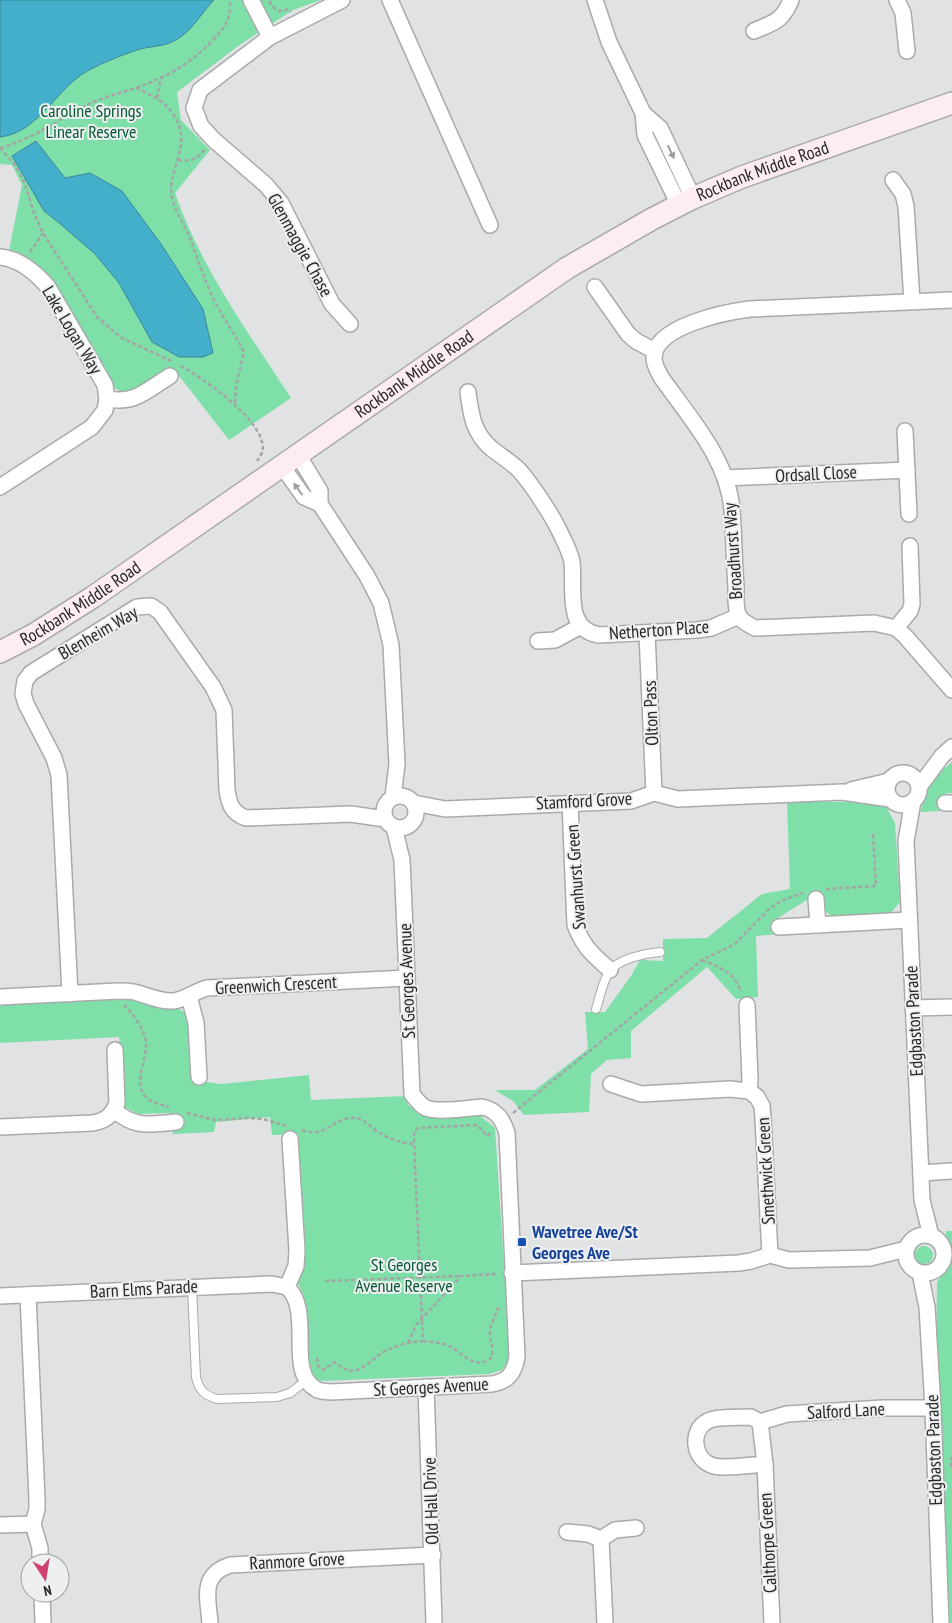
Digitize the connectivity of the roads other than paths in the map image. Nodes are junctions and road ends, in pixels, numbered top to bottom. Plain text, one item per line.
1 (251, 0) edge
2 (342, 0) edge
3 (390, 0) edge
4 (595, 0) edge
5 (791, 0) edge
6 (897, 0) edge
7 (754, 31) dead end
8 (270, 37) junction
9 (907, 50) dead end
10 (952, 103) edge
11 (952, 119) edge
12 (851, 139) junction
13 (893, 180) dead end
14 (686, 202) junction
15 (490, 225) dead end
16 (0, 257) edge
17 (595, 288) dead end
18 (952, 300) edge
19 (912, 301) junction
20 (350, 324) dead end
21 (656, 351) junction
22 (174, 367) road end
23 (468, 392) dead end
24 (107, 398) junction
25 (905, 431) dead end
26 (290, 461) junction
27 (907, 470) junction
28 (725, 478) junction
29 (0, 487) edge
30 (909, 514) dead end
31 (910, 546) dead end
32 (739, 616) junction
33 (580, 626) junction
34 (896, 628) junction
35 (648, 633) junction
36 (538, 641) dead end
37 (0, 652) edge
38 (952, 690) edge
39 (947, 751) edge
40 (908, 773) junction
41 (889, 781) junction
42 (842, 792) junction
43 (654, 793) junction
44 (916, 794) junction
45 (893, 801) junction
46 (570, 802) junction
47 (400, 812) junction
48 (906, 841) junction
49 (815, 893) road end
50 (909, 920) junction
51 (818, 925) junction
52 (779, 927) dead end
53 (660, 952) dead end
54 (610, 970) junction
55 (407, 978) junction
56 (70, 994) junction
57 (189, 996) junction
58 (0, 997) edge
59 (747, 1004) road end
60 (952, 1007) edge
61 (913, 1008) junction
62 (596, 1010) dead end
63 (115, 1050) dead end
64 (199, 1077) dead end
65 (611, 1084) dead end
66 (749, 1091) junction
67 (114, 1110) junction
68 (177, 1114) road end
69 (0, 1128) edge
70 (293, 1132) road end
71 (952, 1171) edge
72 (921, 1173) junction
73 (922, 1200) junction
74 (931, 1236) junction
75 (911, 1243) junction
76 (770, 1256) junction
77 (870, 1258) junction
78 (920, 1270) junction
79 (512, 1273) junction
80 (192, 1286) junction
81 (287, 1287) junction
82 (28, 1295) junction
83 (0, 1296) edge
84 (307, 1380) junction
85 (426, 1387) junction
86 (933, 1408) junction
87 (760, 1422) junction
88 (765, 1464) junction
89 (33, 1524) junction
90 (0, 1526) edge
91 (636, 1528) dead end
92 (566, 1532) dead end
93 (601, 1540) junction
94 (40, 1553) edge
95 (433, 1555) junction
96 (42, 1603) edge
97 (436, 1621) edge
98 (43, 1623) edge
99 (210, 1623) edge
100 (606, 1623) edge
101 (772, 1623) edge
102 (941, 1623) edge

1 - 8 street
2 - 8 street, Glenmaggie Chase
3 - 15 street
4 - 14 street
5 - 7 street
6 - 9 street
8 - 20 street, Glenmaggie Chase
10 - 12 street, Rockbank Middle Road
11 - 12 street, Rockbank Middle Road
12 - 14 street, Rockbank Middle Road
13 - 19 street
14 - 26 street, Rockbank Middle Road
16 - 24 street, Lake Logan Way
17 - 21 street
18 - 19 street
19 - 21 street
21 - 28 street, Broadhurst Way
22 - 24 street
23 - 33 street
24 - 29 street
25 - 27 street
26 - 37 street, Rockbank Middle Road
26 - 47 street, St Georges Avenue
27 - 28 street, Ordsall Close
27 - 30 street
28 - 32 street, Broadhurst Way
31 - 34 street
32 - 34 street, Broadhurst Way
32 - 35 street, Netherton Place
33 - 35 street, Netherton Place
33 - 36 street
34 - 38 street
35 - 43 street, Olton Pass
39 - 40 street, Edgbaston Parade
39 - 44 street, Edgbaston Parade
40 - 41 street
40 - 44 street
41 - 42 street, Stamford Grove
41 - 45 street
42 - 43 street, Stamford Grove
42 - 45 street, Stamford Grove
43 - 46 street, Stamford Grove
44 - 45 street
44 - 48 street, Edgbaston Parade
45 - 48 street, Edgbaston Parade
46 - 47 street, Stamford Grove
46 - 54 street, Swanhurst Green
47 - 55 street, St Georges Avenue
47 - 56 street, Blenheim Way
48 - 50 street, Edgbaston Parade
49 - 51 street
50 - 51 street
50 - 61 street, Edgbaston Parade
51 - 52 street
53 - 54 lane
54 - 62 lane
55 - 57 street, Greenwich Crescent
55 - 79 street, St Georges Avenue
56 - 57 street, Greenwich Crescent
56 - 58 street, Greenwich Crescent
57 - 64 street
59 - 66 street
60 - 61 street
61 - 72 street, Edgbaston Parade
63 - 67 street
65 - 66 street
66 - 76 street, Smethwick Green
67 - 68 street
67 - 69 street
70 - 81 street
71 - 72 street
72 - 73 street, Edgbaston Parade
73 - 74 street, Edgbaston Parade
73 - 75 street, Edgbaston Parade
74 - 75 street
74 - 78 street
75 - 77 street
75 - 78 street
76 - 77 street
76 - 79 street
77 - 78 street
78 - 86 street, Edgbaston Parade
79 - 85 street, St Georges Avenue
80 - 81 street, Barn Elms Parade
80 - 82 street, Barn Elms Parade
80 - 84 lane
81 - 84 street
82 - 83 street, Barn Elms Parade
82 - 89 street
84 - 85 street, St Georges Avenue
85 - 95 street, Old Hall Drive
86 - 87 street, Salford Lane
86 - 102 street, Edgbaston Parade
87 - 88 street, Calthorpe Green
87 - 88 street
88 - 101 street, Calthorpe Green
89 - 90 street
89 - 94 street
91 - 93 street
92 - 93 street
93 - 100 street
95 - 97 street, Old Hall Drive
95 - 99 street, Ranmore Grove
96 - 98 street

